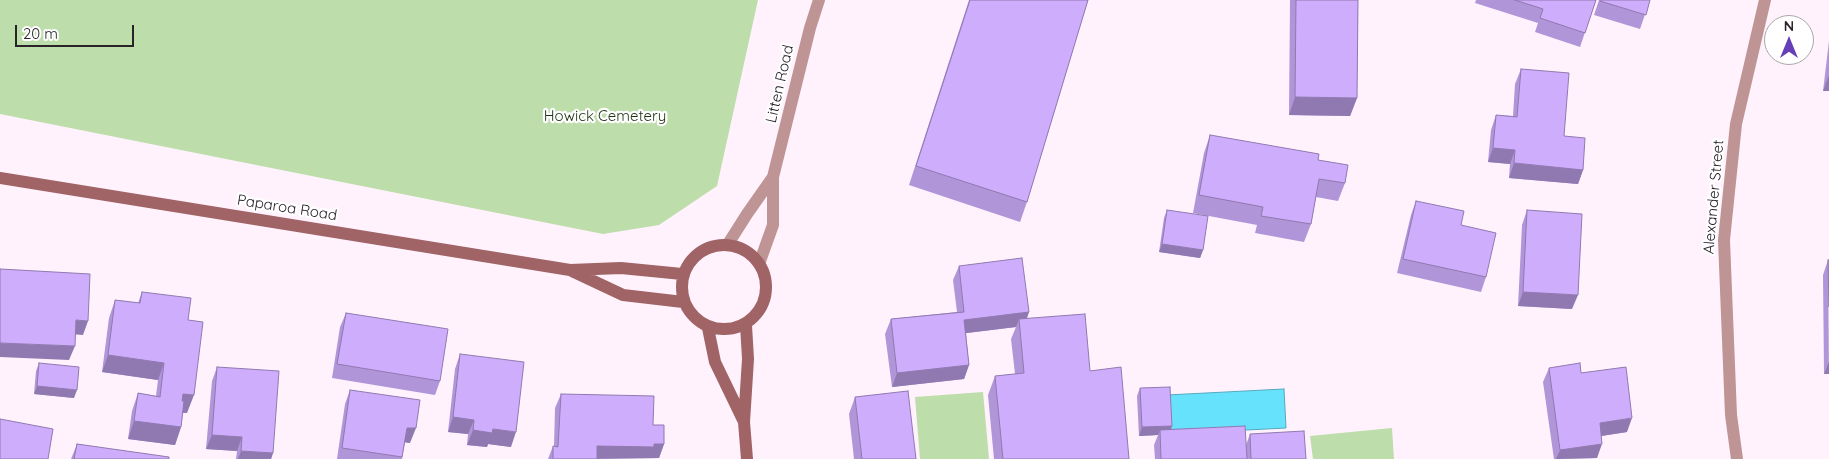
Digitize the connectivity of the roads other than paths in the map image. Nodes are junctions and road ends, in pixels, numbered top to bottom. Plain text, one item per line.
1 (819, 0) edge
2 (1764, 0) edge
3 (773, 177) junction
4 (0, 178) edge
5 (728, 244) junction
6 (759, 264) junction
7 (570, 270) junction
8 (682, 274) junction
9 (683, 302) junction
10 (746, 325) junction
11 (708, 328) junction
12 (744, 422) junction
13 (747, 459) edge
14 (1737, 459) edge

1 - 3 street, Litten Road
2 - 14 street, Alexander Street
3 - 5 street, Litten Road
3 - 6 street, Litten Road
4 - 7 main road, Paparoa Road
5 - 6 main road
5 - 8 main road
6 - 10 main road
7 - 8 main road, Paparoa Road
7 - 9 main road, Paparoa Road
8 - 9 main road
9 - 11 main road
10 - 11 main road
10 - 12 main road
11 - 12 main road
12 - 13 main road

